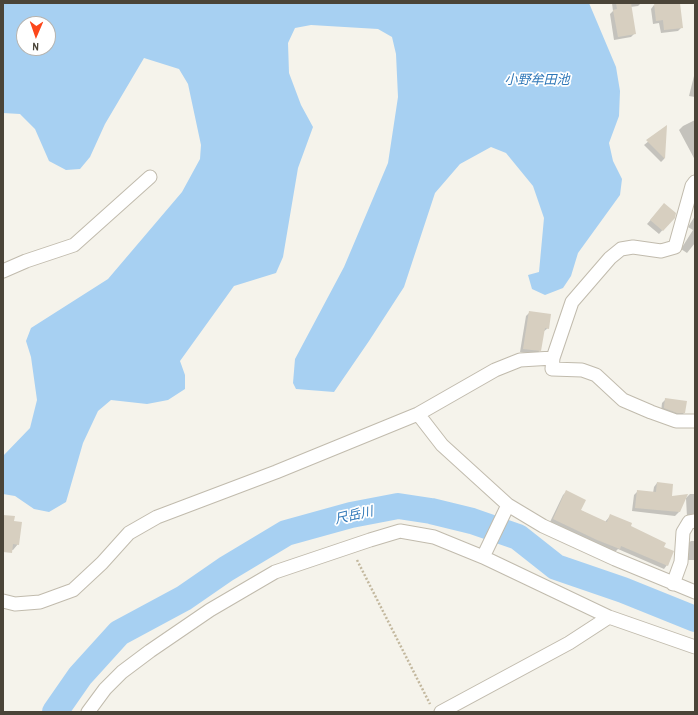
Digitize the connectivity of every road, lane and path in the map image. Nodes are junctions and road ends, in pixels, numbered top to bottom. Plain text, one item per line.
1 (150, 177) dead end
2 (695, 182) edge
3 (3, 271) edge
4 (553, 358) junction
5 (418, 414) junction
6 (695, 421) edge
7 (506, 509) junction
8 (695, 521) edge
9 (484, 555) junction
10 (357, 560) dead end
11 (673, 584) junction
12 (695, 592) edge
13 (3, 601) edge
14 (609, 616) junction
15 (695, 647) edge
16 (436, 709) edge
17 (88, 712) edge

1 - 3 street
2 - 4 street
4 - 5 street
4 - 6 street
5 - 7 street
5 - 13 street
7 - 9 street
7 - 11 street
8 - 11 street
9 - 14 street
9 - 17 street
10 - 16 path
11 - 12 street
14 - 15 street
14 - 16 street

